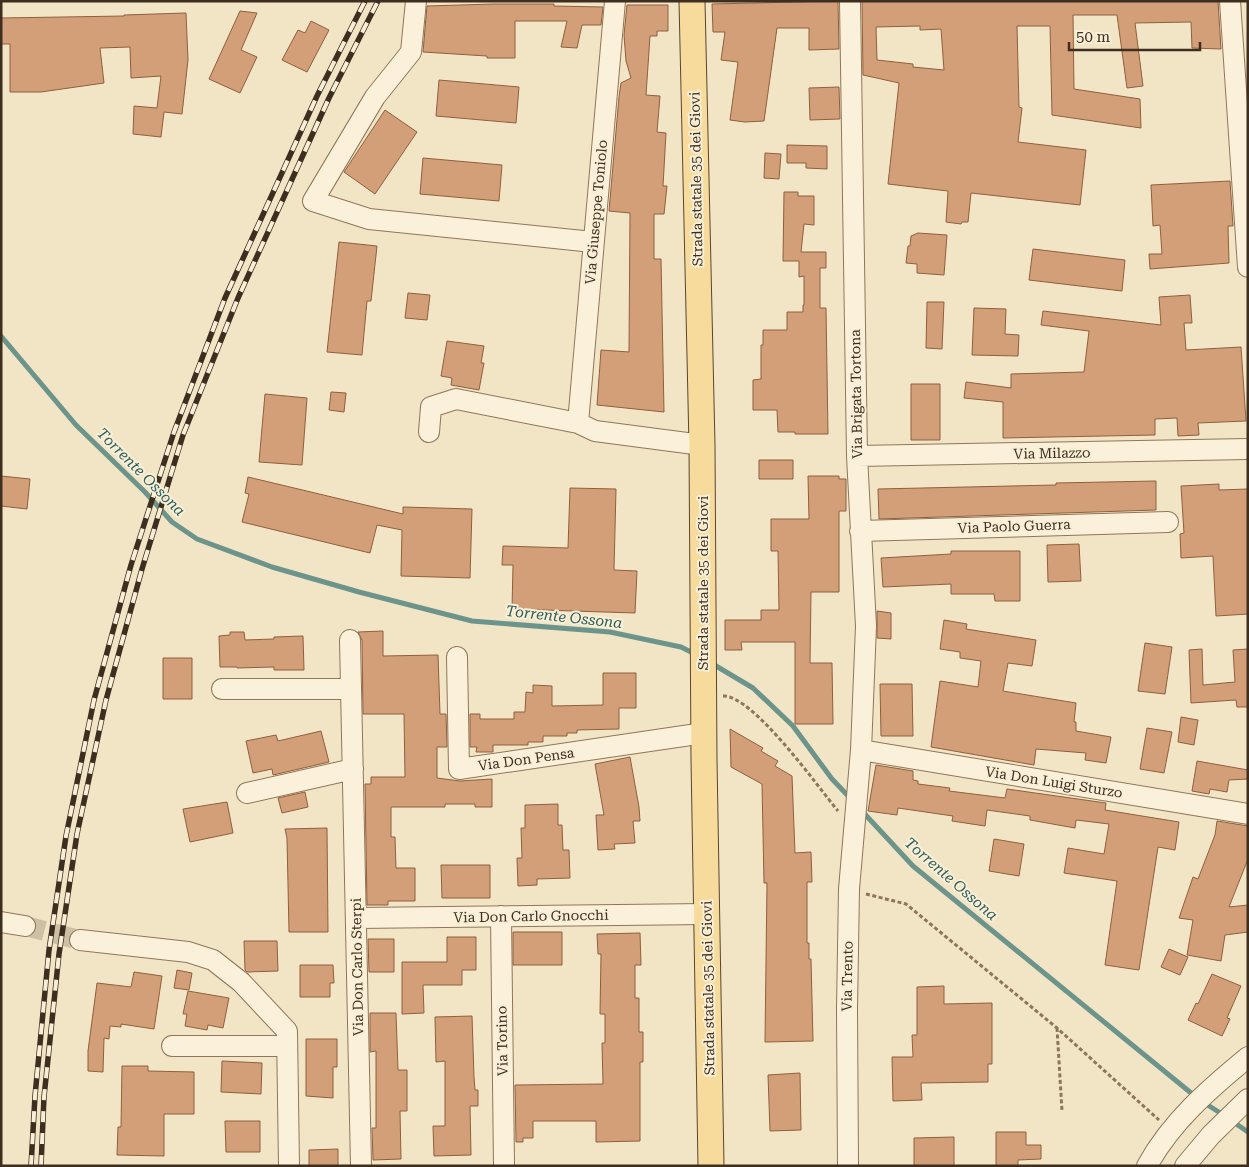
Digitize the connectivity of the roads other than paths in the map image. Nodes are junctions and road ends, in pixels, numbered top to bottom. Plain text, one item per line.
1 (416, 1) edge
2 (615, 1) edge
3 (692, 1) edge
4 (850, 1) edge
5 (1230, 1) edge
6 (593, 242) junction
7 (1248, 267) edge
8 (578, 423) junction
9 (429, 432) dead end
10 (702, 445) junction
11 (1248, 449) edge
12 (857, 456) junction
13 (1168, 522) dead end
14 (860, 531) junction
15 (350, 640) dead end
16 (458, 657) dead end
17 (222, 689) dead end
18 (351, 689) junction
19 (704, 733) junction
20 (861, 750) junction
21 (353, 769) junction
22 (856, 786) joint
23 (247, 793) dead end
24 (1248, 814) edge
25 (707, 914) junction
26 (501, 916) junction
27 (356, 918) junction
28 (1, 922) edge
29 (25, 926) tunnel mouth
30 (80, 940) tunnel mouth
31 (172, 1046) dead end
32 (287, 1046) junction
33 (1248, 1057) edge
34 (1246, 1101) edge
35 (288, 1166) edge
36 (361, 1166) edge
37 (504, 1166) edge
38 (711, 1166) edge
39 (848, 1166) edge
40 (1146, 1166) edge
41 (1185, 1166) edge

1 - 6 street
2 - 6 street, Via Giuseppe Toniolo
3 - 10 main road, Strada statale 35 dei Giovi
4 - 12 street, Via Brigata Tortona
5 - 7 street
6 - 8 street, Via Giuseppe Toniolo
8 - 9 street
8 - 10 street
10 - 19 main road, Strada statale 35 dei Giovi
11 - 12 street, Via Milazzo
12 - 14 street, Via Brigata Tortona
13 - 14 street, Via Paolo Guerra
14 - 20 street, Via Brigata Tortona
15 - 18 street, Via Don Carlo Sterpi
16 - 19 street, Via Don Pensa
17 - 18 street
18 - 21 street, Via Don Carlo Sterpi
19 - 25 main road, Strada statale 35 dei Giovi
20 - 22 street, Via Brigata Tortona
20 - 24 street, Via Don Luigi Sturzo
21 - 23 street
21 - 27 street, Via Don Carlo Sterpi
22 - 39 street, Via Trento
25 - 26 street, Via Don Carlo Gnocchi
25 - 38 main road, Strada statale 35 dei Giovi
26 - 27 street, Via Don Carlo Gnocchi
26 - 37 street, Via Torino
27 - 36 street, Via Don Carlo Sterpi
28 - 29 street
30 - 32 street
31 - 32 street
32 - 35 street
33 - 40 street
34 - 41 street

